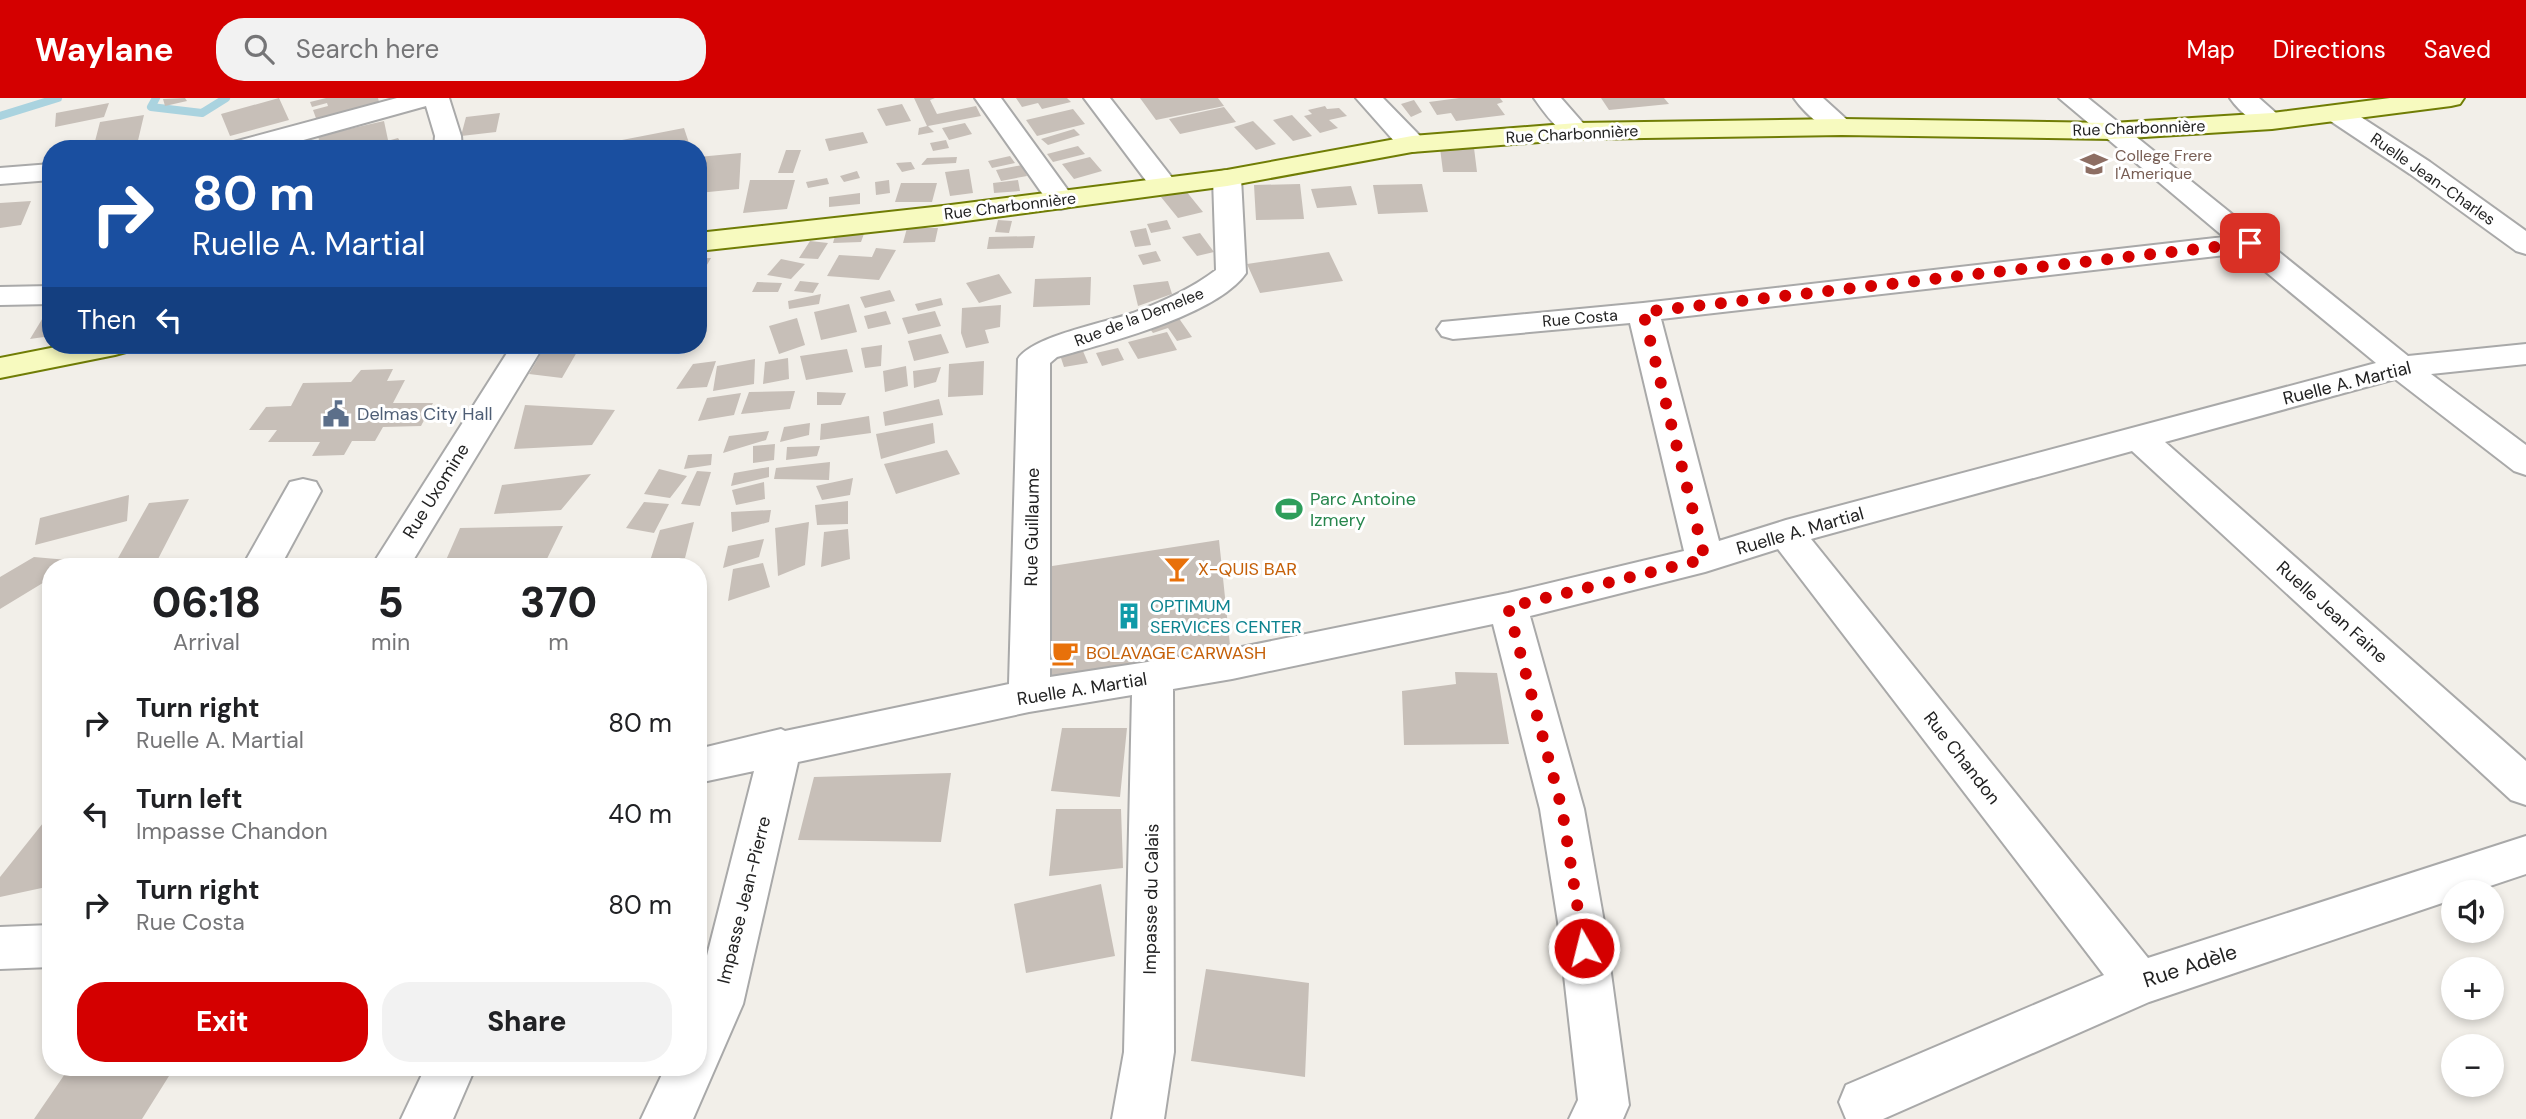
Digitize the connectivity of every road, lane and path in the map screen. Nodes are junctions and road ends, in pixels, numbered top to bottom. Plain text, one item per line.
1 (426, 98) edge
2 (436, 98) edge
3 (988, 98) edge
4 (1097, 98) edge
5 (1369, 98) edge
6 (1547, 98) edge
7 (1807, 98) edge
8 (2072, 98) edge
9 (2243, 98) edge
10 (2451, 98) edge
11 (2339, 114) junction
12 (2272, 121) junction
13 (1842, 127) junction
14 (1577, 131) junction
15 (2112, 131) junction
16 (273, 140) edge
17 (447, 140) edge
18 (1412, 144) junction
19 (42, 173) edge
20 (0, 176) edge
21 (1227, 178) junction
22 (1163, 184) junction
23 (1061, 200) junction
24 (707, 241) edge
25 (2250, 243) junction
26 (2526, 245) edge
27 (42, 295) edge
28 (0, 296) edge
29 (1643, 312) junction
30 (1453, 329) dead end
31 (70, 354) edge
32 (522, 354) edge
33 (2526, 354) edge
34 (1034, 359) joint
35 (2401, 367) junction
36 (0, 368) edge
37 (2138, 437) junction
38 (2526, 463) edge
39 (303, 491) dead end
40 (1786, 533) junction
41 (266, 558) edge
42 (396, 558) edge
43 (1705, 559) junction
44 (1508, 607) junction
45 (1153, 678) junction
46 (1029, 696) junction
47 (781, 746) junction
48 (707, 764) edge
49 (2526, 787) edge
50 (2526, 855) edge
51 (42, 946) edge
52 (0, 948) edge
53 (2139, 983) junction
54 (707, 1030) edge
55 (446, 1076) edge
56 (686, 1076) edge
57 (1864, 1102) dead end
58 (427, 1119) edge
59 (667, 1119) edge
60 (1138, 1119) edge
61 (1595, 1119) edge

1 - 16 street
2 - 17 street
3 - 23 street
4 - 22 street
5 - 18 street
6 - 14 street
7 - 13 street
8 - 15 street
9 - 12 street
10 - 11 street, Rue Charbonnière
11 - 12 street, Rue Charbonnière
11 - 26 street, Ruelle Jean-Charles
12 - 15 street, Rue Charbonnière
13 - 14 street, Rue Charbonnière
13 - 15 street, Rue Charbonnière
14 - 18 street, Rue Charbonnière
15 - 25 street
18 - 21 street, Rue Charbonnière
19 - 20 street
21 - 22 street, Rue Charbonnière
21 - 34 street, Rue de la Demelee
22 - 23 street, Rue Charbonnière
23 - 24 street, Rue Charbonnière
25 - 29 street, Rue Costa
25 - 35 street
27 - 28 street
29 - 30 street, Rue Costa
29 - 43 street
31 - 36 street
32 - 42 street, Rue Uxomine
33 - 35 street, Ruelle A. Martial
34 - 46 street, Rue Guillaume
35 - 37 street, Ruelle A. Martial
35 - 38 street
37 - 40 street, Ruelle A. Martial
37 - 49 street, Ruelle Jean Faine
39 - 41 street
40 - 43 street, Ruelle A. Martial
40 - 53 street, Rue Chandon
43 - 44 street, Ruelle A. Martial
44 - 45 street, Ruelle A. Martial
44 - 61 street
45 - 46 street, Ruelle A. Martial
45 - 60 street, Impasse du Calais
46 - 47 street, Ruelle A. Martial
47 - 48 street, Ruelle A. Martial
47 - 54 street, Impasse Jean-Pierre
50 - 53 street, Rue Adèle
51 - 52 street
53 - 57 street, Rue Adèle
55 - 58 street
56 - 59 street

